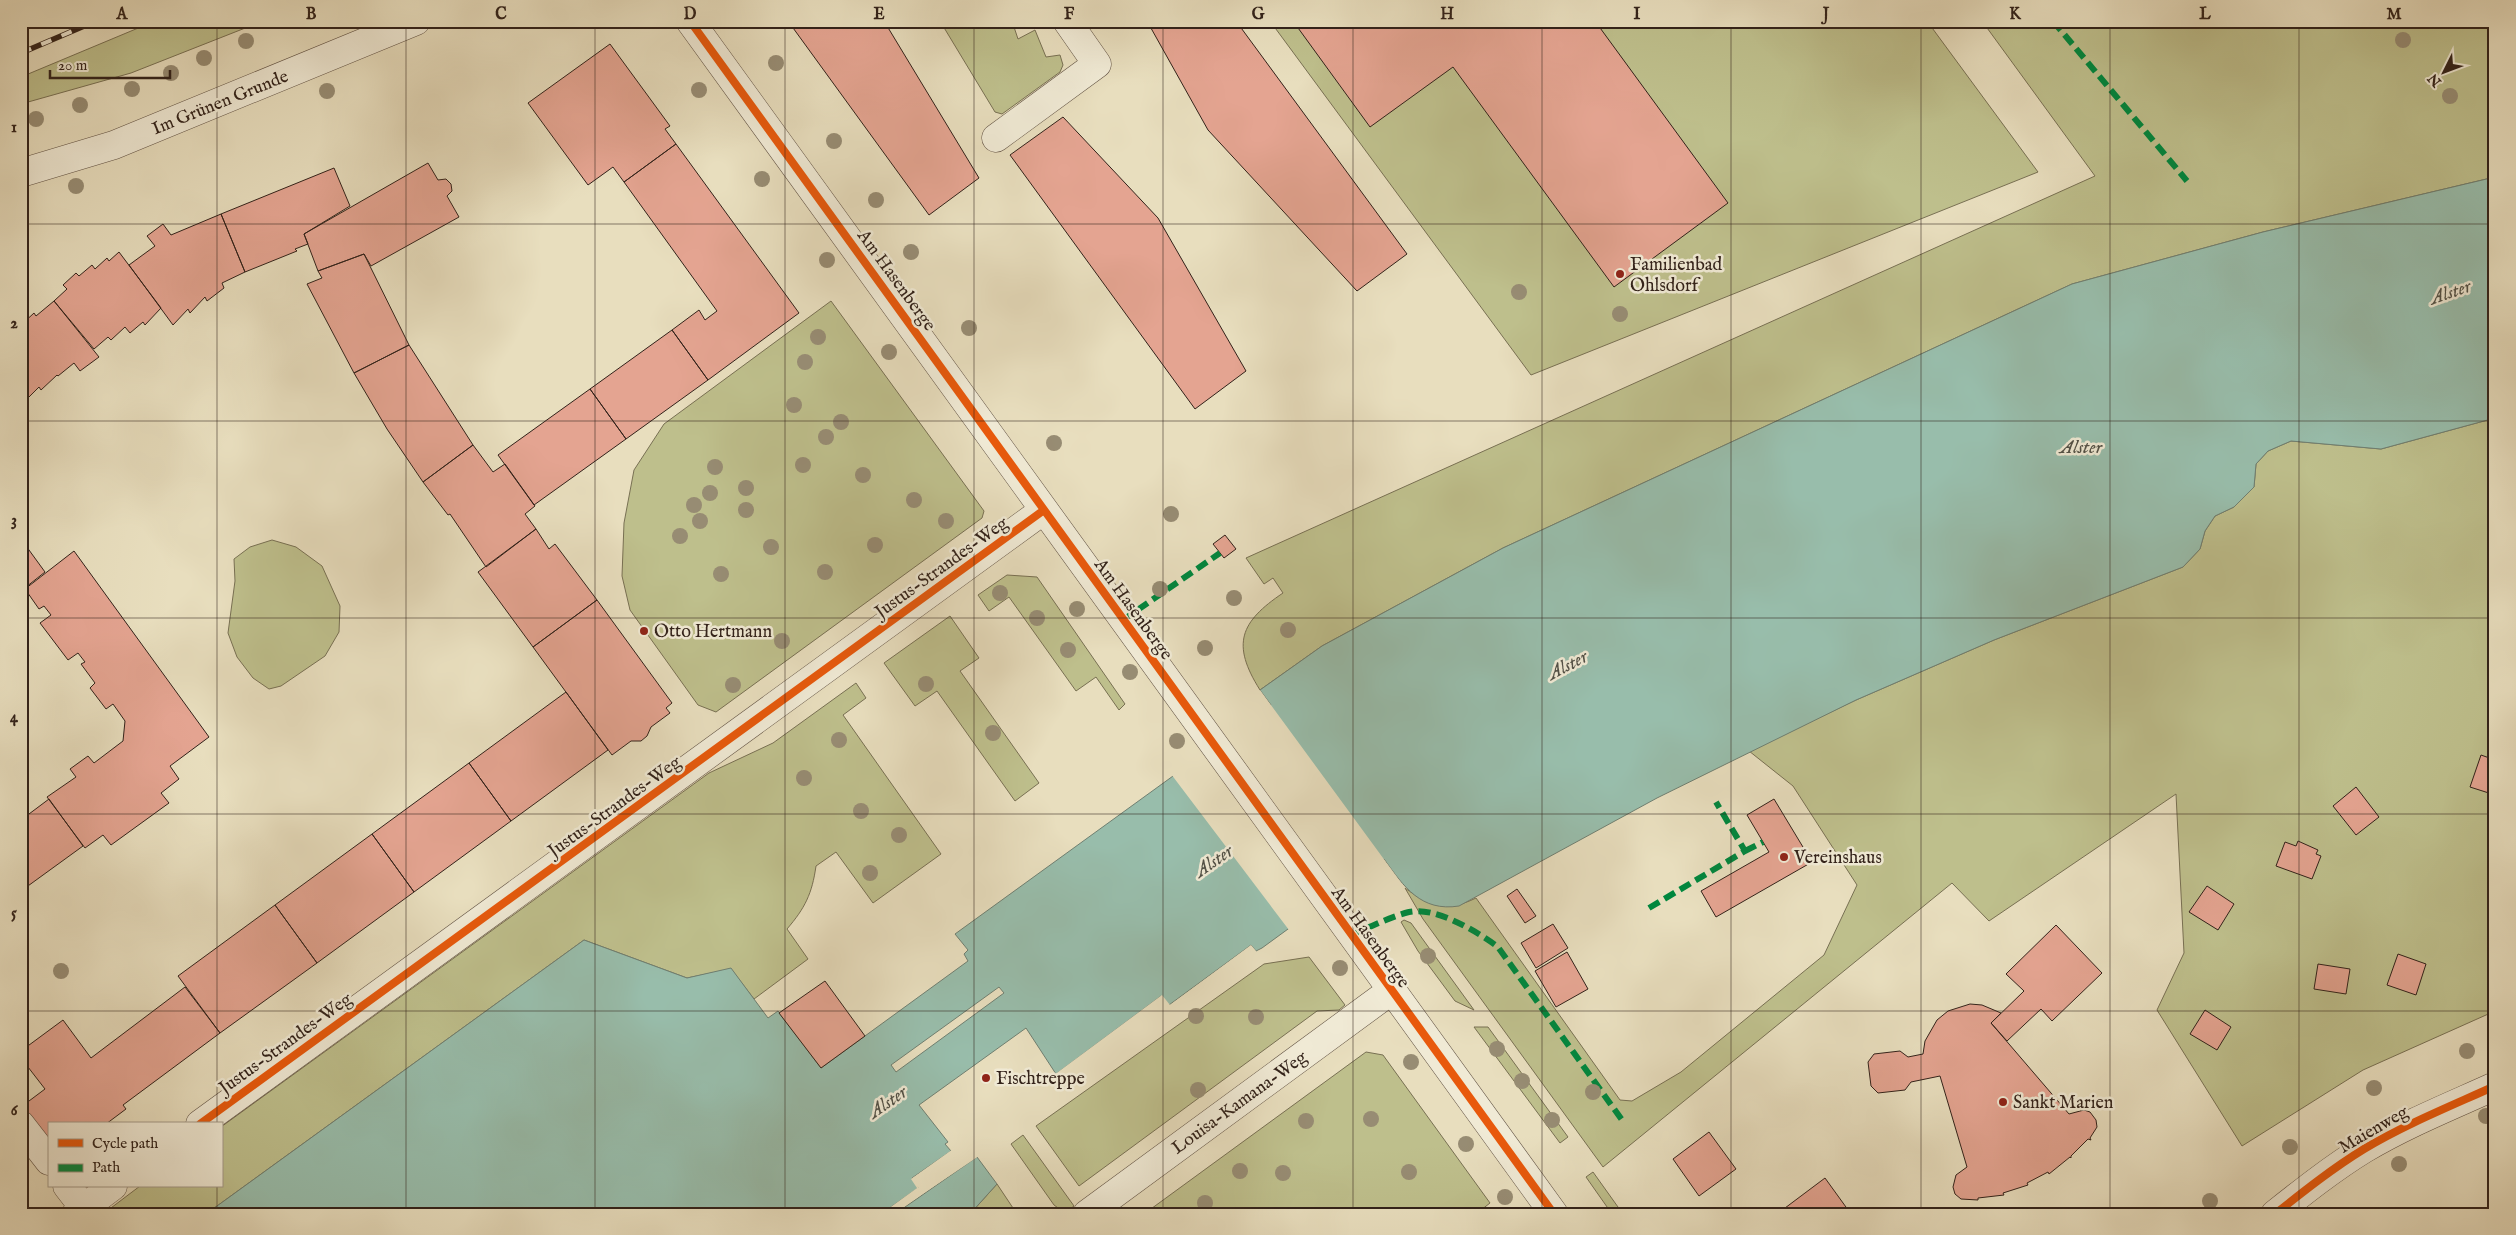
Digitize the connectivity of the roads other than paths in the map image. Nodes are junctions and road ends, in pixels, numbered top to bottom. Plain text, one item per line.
1 (416, 21) edge
2 (690, 21) edge
3 (1067, 21) edge
4 (996, 138) dead end
5 (21, 173) edge
6 (1044, 510) junction
7 (1392, 990) junction
8 (2495, 1086) edge
9 (203, 1122) edge
10 (21, 1125) edge
11 (48, 1160) edge
12 (69, 1188) edge
13 (110, 1188) edge
14 (80, 1211) edge
15 (1087, 1214) edge
16 (1554, 1214) edge
17 (2275, 1214) edge

1 - 5 street, Im Grünen Grunde
2 - 6 street, Am Hasenberge
3 - 4 street
6 - 7 street, Am Hasenberge
6 - 9 street, Justus-Strandes-Weg
7 - 15 street, Louisa-Kamana-Weg
7 - 16 street, Am Hasenberge
8 - 17 street, Maienweg
10 - 11 street
12 - 14 street
13 - 14 street

